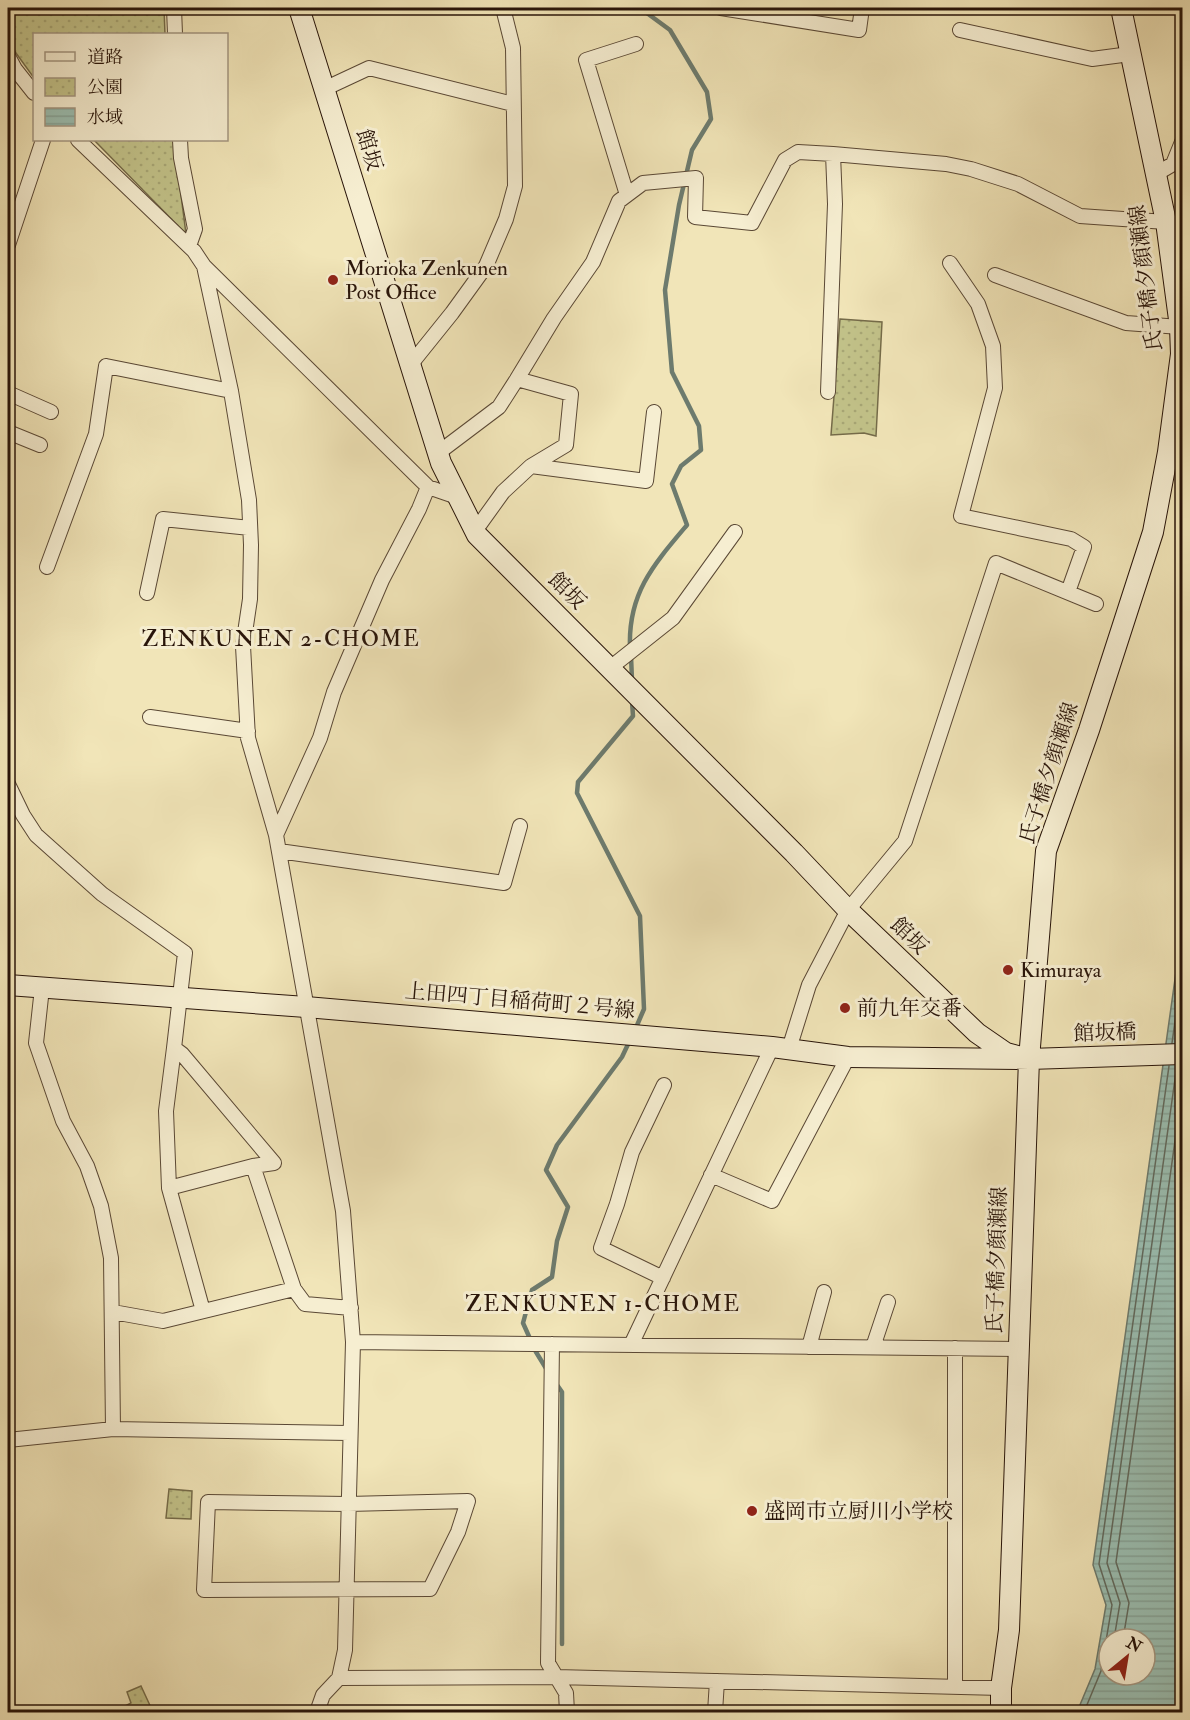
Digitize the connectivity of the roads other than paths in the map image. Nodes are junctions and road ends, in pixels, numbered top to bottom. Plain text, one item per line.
1 (174, 8) edge
2 (303, 8) edge
3 (503, 8) edge
4 (721, 8) edge
5 (862, 8) edge
6 (1121, 8) edge
7 (960, 30) dead end
8 (175, 33) edge
9 (636, 44) dead end
10 (1130, 54) junction
11 (8, 56) edge
12 (11, 69) edge
13 (324, 89) junction
14 (33, 92) edge
15 (513, 104) junction
16 (43, 141) edge
17 (79, 141) edge
18 (180, 141) edge
19 (1182, 142) edge
20 (833, 154) junction
21 (1156, 174) junction
22 (627, 195) junction
23 (1166, 222) junction
24 (8, 245) edge
25 (189, 246) junction
26 (950, 262) dead end
27 (204, 266) junction
28 (995, 275) dead end
29 (1180, 327) junction
30 (411, 364) junction
31 (517, 379) junction
32 (231, 391) junction
33 (828, 392) dead end
34 (8, 393) edge
35 (51, 412) dead end
36 (654, 412) dead end
37 (8, 432) edge
38 (40, 445) dead end
39 (438, 453) junction
40 (531, 466) junction
41 (428, 487) junction
42 (458, 497) junction
43 (250, 528) junction
44 (475, 531) junction
45 (735, 532) dead end
46 (47, 567) dead end
47 (1068, 592) junction
48 (147, 593) dead end
49 (1096, 604) dead end
50 (616, 674) junction
51 (150, 717) dead end
52 (248, 730) junction
53 (8, 784) edge
54 (520, 826) dead end
55 (276, 835) junction
56 (279, 851) junction
57 (848, 910) junction
58 (8, 985) edge
59 (42, 988) junction
60 (178, 999) junction
61 (306, 1007) junction
62 (174, 1047) junction
63 (781, 1048) junction
64 (1182, 1054) edge
65 (849, 1057) junction
66 (1029, 1059) junction
67 (664, 1085) dead end
68 (253, 1166) junction
69 (711, 1175) junction
70 (169, 1188) junction
71 (663, 1278) junction
72 (294, 1288) junction
73 (824, 1292) dead end
74 (888, 1302) dead end
75 (351, 1308) junction
76 (203, 1311) junction
77 (113, 1312) junction
78 (353, 1342) junction
79 (552, 1344) junction
80 (630, 1345) junction
81 (809, 1347) junction
82 (873, 1347) junction
83 (956, 1348) junction
84 (1018, 1349) junction
85 (113, 1429) junction
86 (350, 1433) junction
87 (8, 1440) edge
88 (348, 1504) junction
89 (347, 1591) junction
90 (556, 1677) junction
91 (339, 1678) junction
92 (717, 1681) junction
93 (955, 1687) junction
94 (1001, 1688) junction
95 (316, 1713) edge
96 (567, 1713) edge
97 (715, 1713) edge
98 (1001, 1713) edge

1 - 8 street
2 - 13 main road, 館坂
3 - 15 street
4 - 5 street
6 - 10 main road, 氏子橋夕顔瀬線
7 - 10 street
9 - 22 street
10 - 21 main road, 氏子橋夕顔瀬線
11 - 12 street
12 - 14 street
13 - 15 street
13 - 30 main road, 館坂
15 - 30 street
16 - 24 street
17 - 25 street
18 - 25 street
19 - 21 street
20 - 22 street
20 - 23 street
20 - 33 street
21 - 23 main road, 氏子橋夕顔瀬線
22 - 31 street
23 - 29 main road, 氏子橋夕顔瀬線
25 - 27 street
26 - 47 street
27 - 32 street
27 - 41 street
28 - 29 street
29 - 66 main road, 氏子橋夕顔瀬線
30 - 39 main road, 館坂
31 - 39 street
31 - 40 street
32 - 43 street
32 - 46 street
34 - 35 street
36 - 40 street
37 - 38 street
39 - 42 main road, 館坂
40 - 44 street
41 - 42 street
41 - 55 street
42 - 44 main road, 館坂
43 - 48 street
43 - 52 street
44 - 50 main road, 館坂
45 - 50 street
47 - 49 street
47 - 57 street
50 - 57 main road, 館坂
51 - 52 street
52 - 55 street
53 - 60 street
54 - 56 street
55 - 56 street
56 - 61 street
57 - 63 street
57 - 66 main road, 館坂
58 - 59 main road, 上田四丁目稲荷町２号線
59 - 60 main road, 上田四丁目稲荷町２号線
59 - 77 street
60 - 61 main road, 上田四丁目稲荷町２号線
60 - 62 street
61 - 63 main road, 上田四丁目稲荷町２号線
61 - 75 street
62 - 68 street
62 - 70 street
63 - 65 main road, 上田四丁目稲荷町２号線
63 - 69 street
64 - 66 main road, 館坂橋
65 - 66 main road, 上田四丁目稲荷町２号線
65 - 69 street
66 - 84 main road, 氏子橋夕顔瀬線
67 - 71 street
68 - 70 street
68 - 72 street
69 - 71 street
70 - 76 street
71 - 80 street
72 - 75 street
72 - 76 street
73 - 81 street
74 - 82 street
75 - 78 street
76 - 77 street
77 - 85 street
78 - 79 street
78 - 86 street
79 - 80 street
79 - 90 street
80 - 81 street
81 - 82 street
82 - 83 street
83 - 84 street
83 - 93 street
84 - 94 main road, 氏子橋夕顔瀬線
85 - 86 street
85 - 87 street
86 - 88 street
88 - 89 street
88 - 89 street
88 - 89 street
89 - 91 street
90 - 91 street
90 - 92 street
90 - 96 street
91 - 95 street
92 - 93 street
92 - 97 street
93 - 94 street
94 - 98 main road, 氏子橋夕顔瀬線

